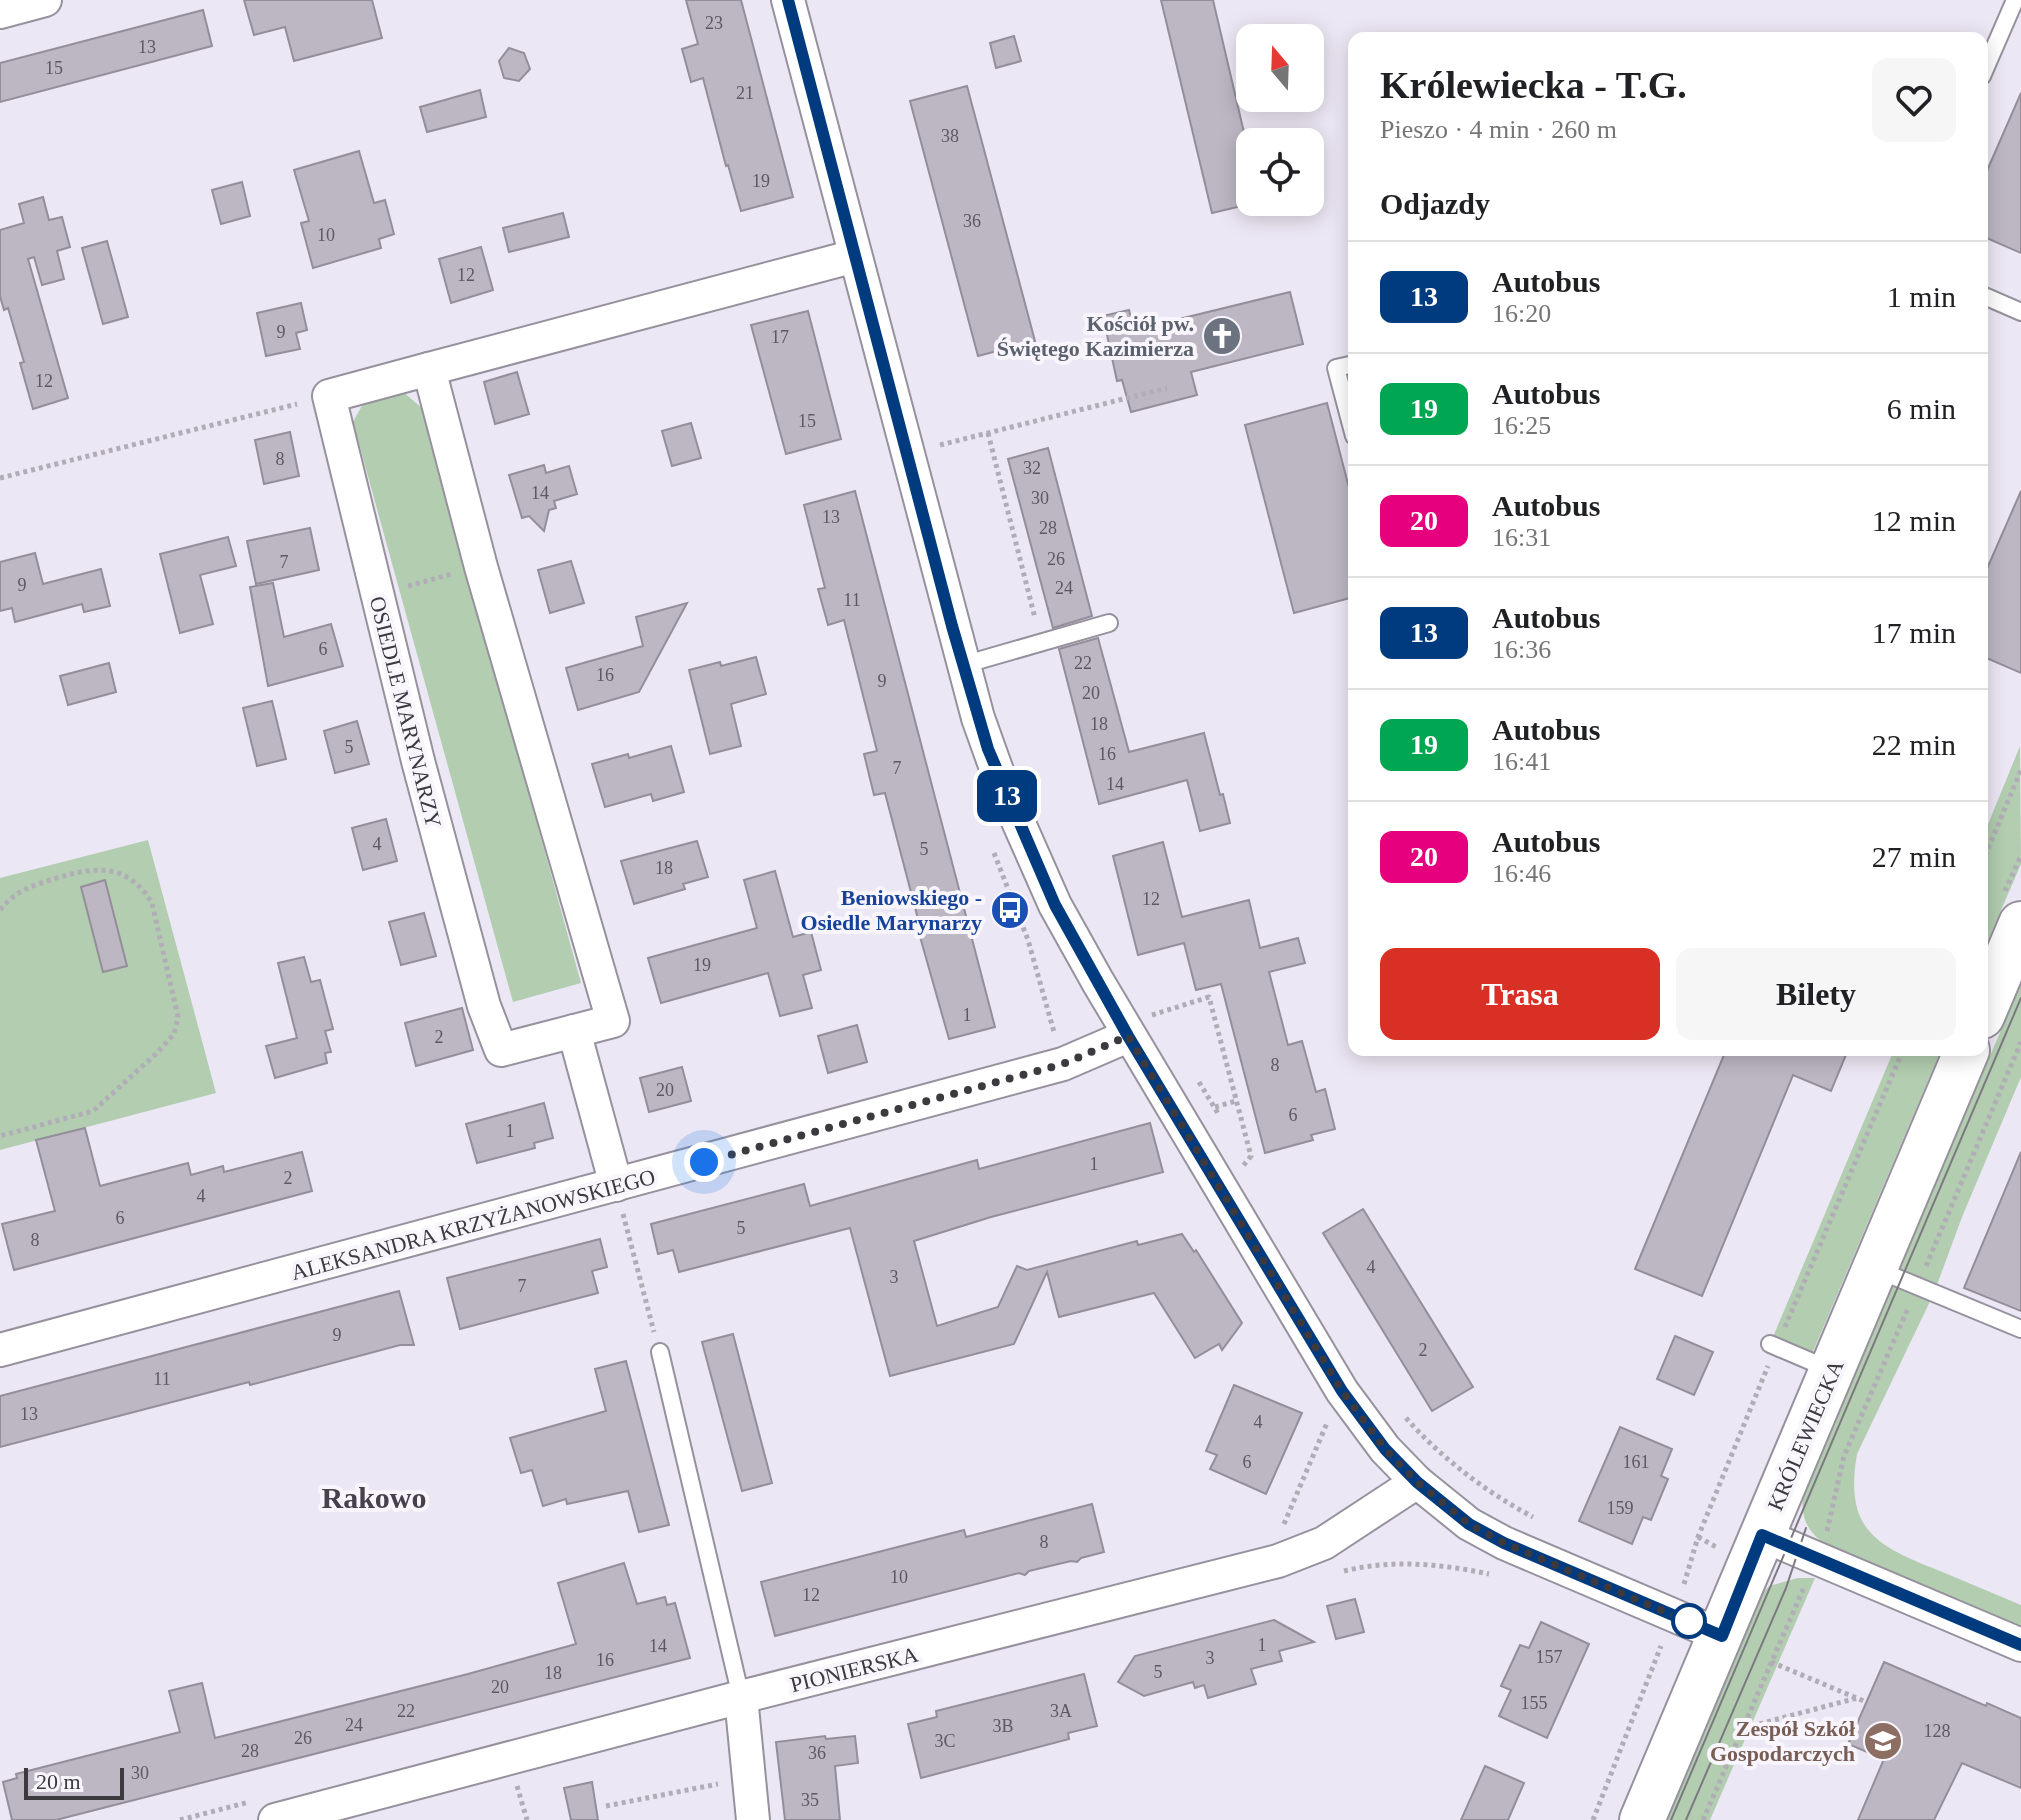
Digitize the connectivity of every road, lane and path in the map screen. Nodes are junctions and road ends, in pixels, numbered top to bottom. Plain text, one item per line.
1 (45, 0) edge
2 (788, 0) edge
3 (2015, 0) edge
4 (0, 12) edge
5 (1988, 62) edge
6 (855, 256) junction
7 (1988, 298) edge
8 (2021, 312) edge
9 (1348, 365) edge
10 (429, 369) junction
11 (1167, 388) dead end
12 (329, 396) junction
13 (1348, 413) edge
14 (988, 433) junction
15 (946, 444) dead end
16 (0, 478) edge
17 (481, 567) junction
18 (376, 594) junction
19 (1109, 623) dead end
20 (1041, 642) junction
21 (963, 665) junction
22 (2021, 770) edge
23 (1988, 849) edge
24 (0, 910) edge
25 (2021, 924) edge
26 (1988, 1002) edge
27 (574, 1031) junction
28 (1141, 1031) junction
29 (2021, 1042) edge
30 (1964, 1056) edge
31 (1196, 1077) dead end
32 (1236, 1101) junction
33 (1215, 1107) junction
34 (1224, 1126) dead end
35 (0, 1136) edge
36 (1234, 1155) dead end
37 (1251, 1156) dead end
38 (1240, 1170) dead end
39 (618, 1193) junction
40 (1875, 1269) junction
41 (1917, 1287) junction
42 (2021, 1329) edge
43 (1770, 1344) dead end
44 (0, 1350) edge
45 (660, 1352) joint
46 (1831, 1371) junction
47 (1402, 1413) dead end
48 (1331, 1415) dead end
49 (1417, 1482) junction
50 (1544, 1523) dead end
51 (1283, 1527) dead end
52 (1762, 1535) junction
53 (1817, 1559) junction
54 (1335, 1574) dead end
55 (1498, 1576) dead end
56 (1676, 1579) dead end
57 (1685, 1580) dead end
58 (1675, 1615) junction
59 (1722, 1636) junction
60 (2021, 1645) edge
61 (1771, 1662) junction
62 (741, 1697) junction
63 (1857, 1698) junction
64 (1866, 1702) dead end
65 (1743, 1728) junction
66 (749, 1778) junction
67 (502, 1789) dead end
68 (606, 1806) dead end
69 (266, 1810) edge
70 (180, 1820) edge
71 (527, 1820) edge
72 (753, 1820) edge
73 (1593, 1820) edge
74 (1642, 1820) edge
75 (1703, 1820) edge

1 - 4 street
2 - 6 street
3 - 5 lane
6 - 10 street
6 - 21 street
7 - 8 lane
9 - 13 lane
10 - 12 street
10 - 17 street, OSIEDLE MARYNARZY
11 - 14 path
12 - 16 path
12 - 18 street, OSIEDLE MARYNARZY
14 - 15 path
14 - 20 path
17 - 18 path
17 - 27 street, OSIEDLE MARYNARZY
18 - 27 street, OSIEDLE MARYNARZY
19 - 20 lane
20 - 21 lane
21 - 28 street
22 - 23 path
24 - 35 path
25 - 26 main road
27 - 39 street
28 - 32 path
28 - 39 street, ALEKSANDRA KRZYŻANOWSKIEGO
28 - 49 street
29 - 41 path
30 - 40 main road, KRÓLEWIECKA
31 - 33 path
32 - 33 path
32 - 37 path
33 - 34 path
36 - 38 path
39 - 44 street, ALEKSANDRA KRZYŻANOWSKIEGO
39 - 45 path
40 - 41 lane
40 - 46 main road, KRÓLEWIECKA
41 - 42 lane
41 - 53 path
43 - 46 lane
45 - 62 lane
46 - 52 main road, KRÓLEWIECKA
47 - 50 path
48 - 51 path
49 - 58 street
49 - 62 street, PIONIERSKA
52 - 53 street
52 - 59 main road, KRÓLEWIECKA
53 - 60 street
53 - 61 path
54 - 55 path
56 - 57 path
58 - 59 street
58 - 73 path
59 - 74 main road, KRÓLEWIECKA
61 - 63 path
61 - 65 path
62 - 66 street
62 - 69 street, PIONIERSKA
63 - 64 path
63 - 65 path
65 - 75 path
66 - 68 path
66 - 72 street
67 - 71 path
69 - 70 path

